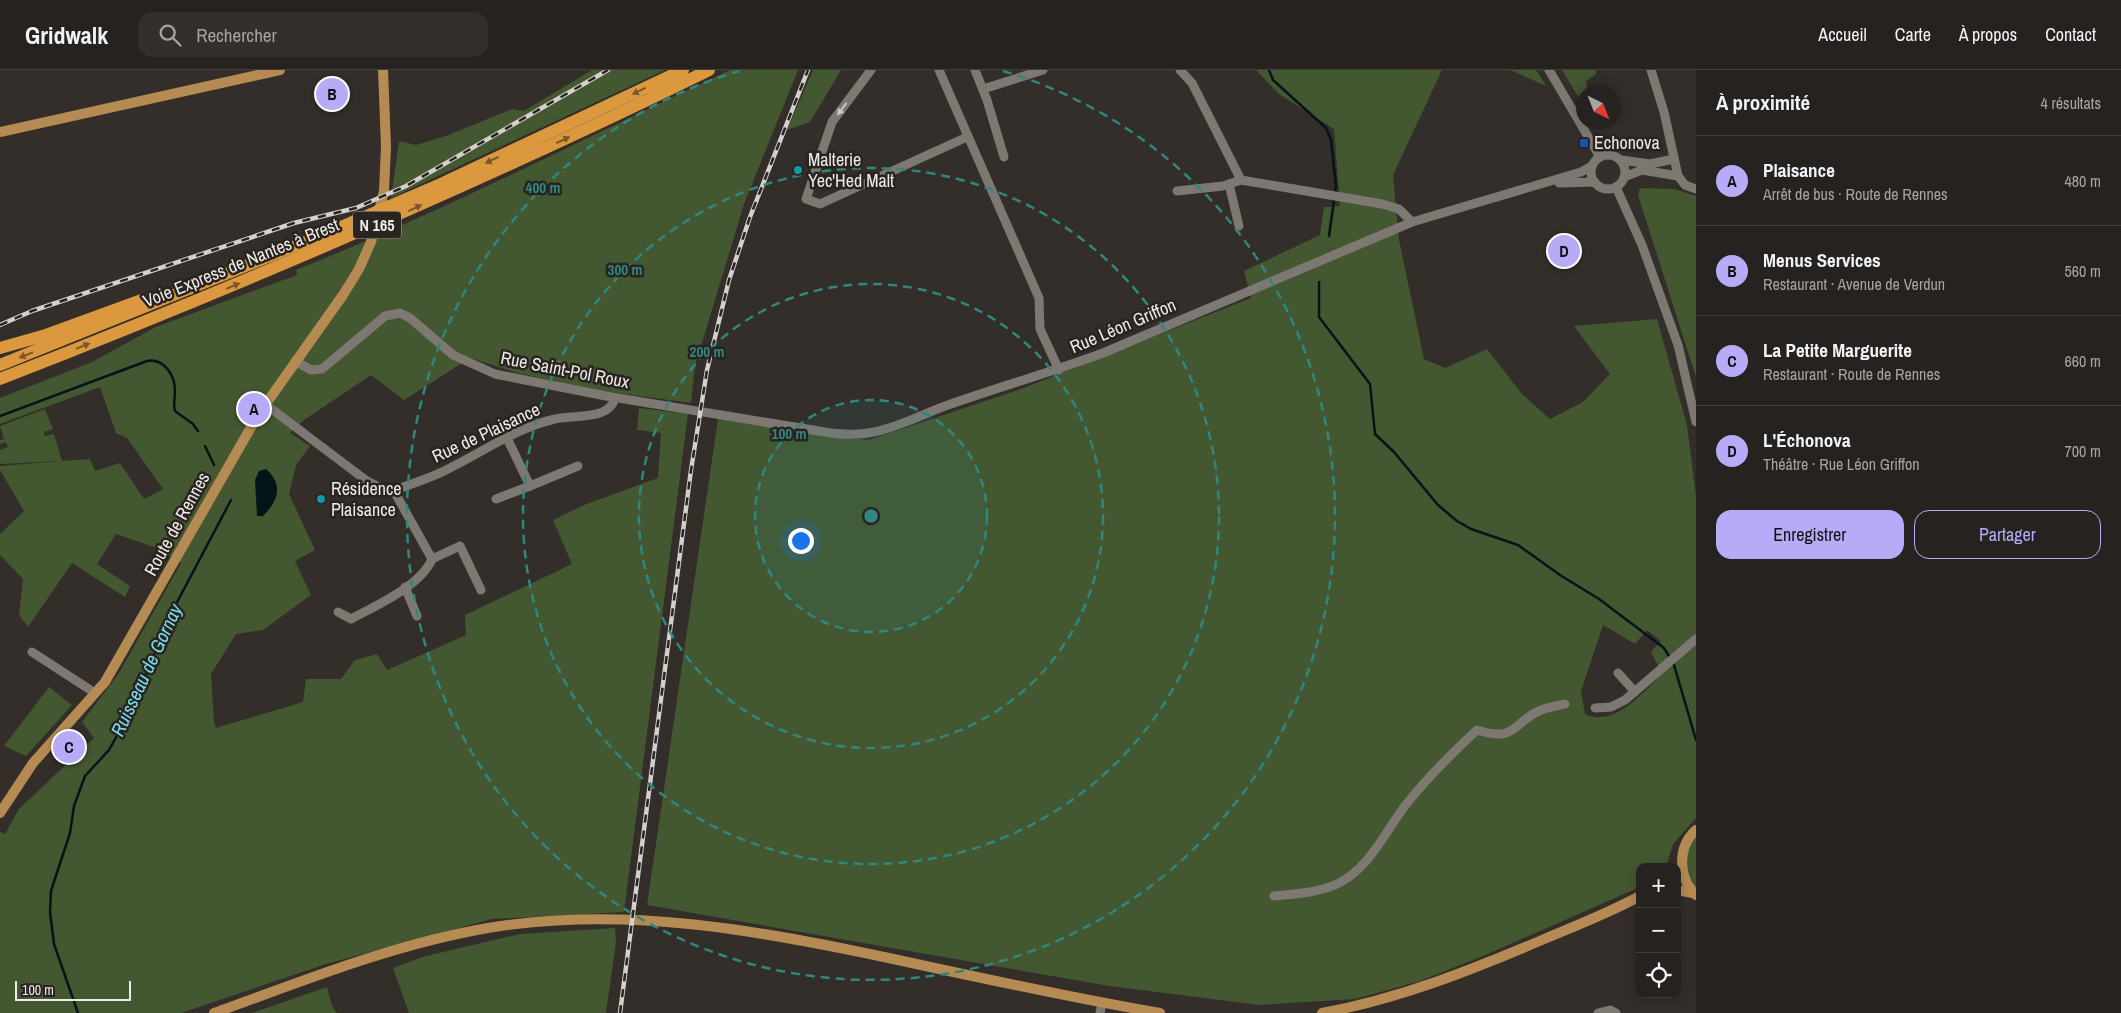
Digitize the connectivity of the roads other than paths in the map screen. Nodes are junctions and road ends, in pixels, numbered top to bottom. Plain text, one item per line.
1 (280, 70) edge
2 (383, 70) edge
3 (683, 70) edge
4 (709, 70) edge
5 (871, 70) edge
6 (939, 70) edge
7 (975, 70) edge
8 (1043, 70) edge
9 (1180, 70) edge
10 (1549, 70) edge
11 (1651, 70) edge
12 (982, 89) junction
13 (0, 132) edge
14 (967, 137) junction
15 (1004, 157) dead end
16 (1600, 157) junction
17 (1674, 159) junction
18 (1621, 160) junction
19 (1592, 166) junction
20 (1678, 176) junction
21 (1624, 177) junction
22 (1241, 180) junction
23 (1594, 182) junction
24 (1229, 184) junction
25 (1543, 184) junction
26 (1616, 187) junction
27 (1696, 189) edge
28 (1177, 191) dead end
29 (1412, 222) junction
30 (1239, 226) dead end
31 (185, 292) junction
32 (0, 348) edge
33 (295, 361) junction
34 (0, 365) edge
35 (1059, 370) junction
36 (0, 379) edge
37 (615, 398) junction
38 (265, 404) junction
39 (691, 409) joint
40 (1696, 422) edge
41 (507, 438) junction
42 (578, 466) dead end
43 (530, 486) junction
44 (394, 490) junction
45 (496, 499) dead end
46 (432, 559) junction
47 (404, 587) junction
48 (481, 590) dead end
49 (338, 612) dead end
50 (418, 616) dead end
51 (1696, 639) edge
52 (32, 652) dead end
53 (1618, 673) dead end
54 (1635, 692) junction
55 (95, 694) junction
56 (1565, 704) dead end
57 (1595, 708) dead end
58 (1, 811) edge
59 (1696, 830) edge
60 (1680, 863) edge
61 (1681, 870) edge
62 (1681, 891) edge
63 (1695, 894) edge
64 (1274, 896) dead end
65 (1636, 898) edge
66 (1636, 901) edge
67 (1624, 904) junction
68 (1101, 1008) edge
69 (1114, 1009) edge
70 (214, 1013) edge
71 (1160, 1013) edge
72 (1322, 1013) edge
73 (1598, 1013) edge
74 (1616, 1013) edge

1 - 13 main road
2 - 33 main road, Route de Rennes
3 -> 31 highway, Voie Express de Nantes à Brest / N 165
36 -> 4 highway, Voie Express de Nantes à Brest / N 165
5 -> 14 street
6 - 14 street
7 - 12 street
8 - 12 street
9 - 22 street
10 - 16 street
11 - 17 street
12 - 15 street
14 - 35 street
16 - 18 street
16 - 19 street
17 - 18 street
17 - 20 street
18 - 21 street
19 - 23 street
19 - 25 street, Rue Léon Griffon
20 - 21 street
20 - 27 street
21 - 26 street
22 - 24 street
22 - 29 street
23 - 25 street, Rue Léon Griffon
23 - 26 street
24 - 28 street
24 - 30 street
25 - 29 street, Rue Léon Griffon
26 - 40 street
29 - 35 street, Rue Léon Griffon
31 - 32 highway
31 -> 34 highway, Voie Express de Nantes à Brest / N 165
33 - 37 street, Rue Saint-Pol Roux
33 - 38 main road, Route de Rennes
35 - 39 street, Rue Léon Griffon
37 - 39 street, Rue Saint-Pol Roux
37 - 41 street, Rue de Plaisance
38 - 44 street
38 - 55 main road, Route de Rennes
41 - 43 street
41 - 44 street, Rue de Plaisance
42 - 43 street
43 - 45 street
44 - 46 street
46 - 47 street
46 - 48 street
47 - 49 street
47 - 50 street
51 - 54 street
52 - 55 street
53 - 54 street
54 - 57 street
55 - 58 main road, Route de Rennes
56 - 64 street
59 - 60 main road
61 - 63 main road
62 - 63 main road
65 - 67 main road
66 - 67 main road
67 - 72 main road
68 - 69 main road
68 - 70 main road
69 - 71 main road
73 - 74 street

